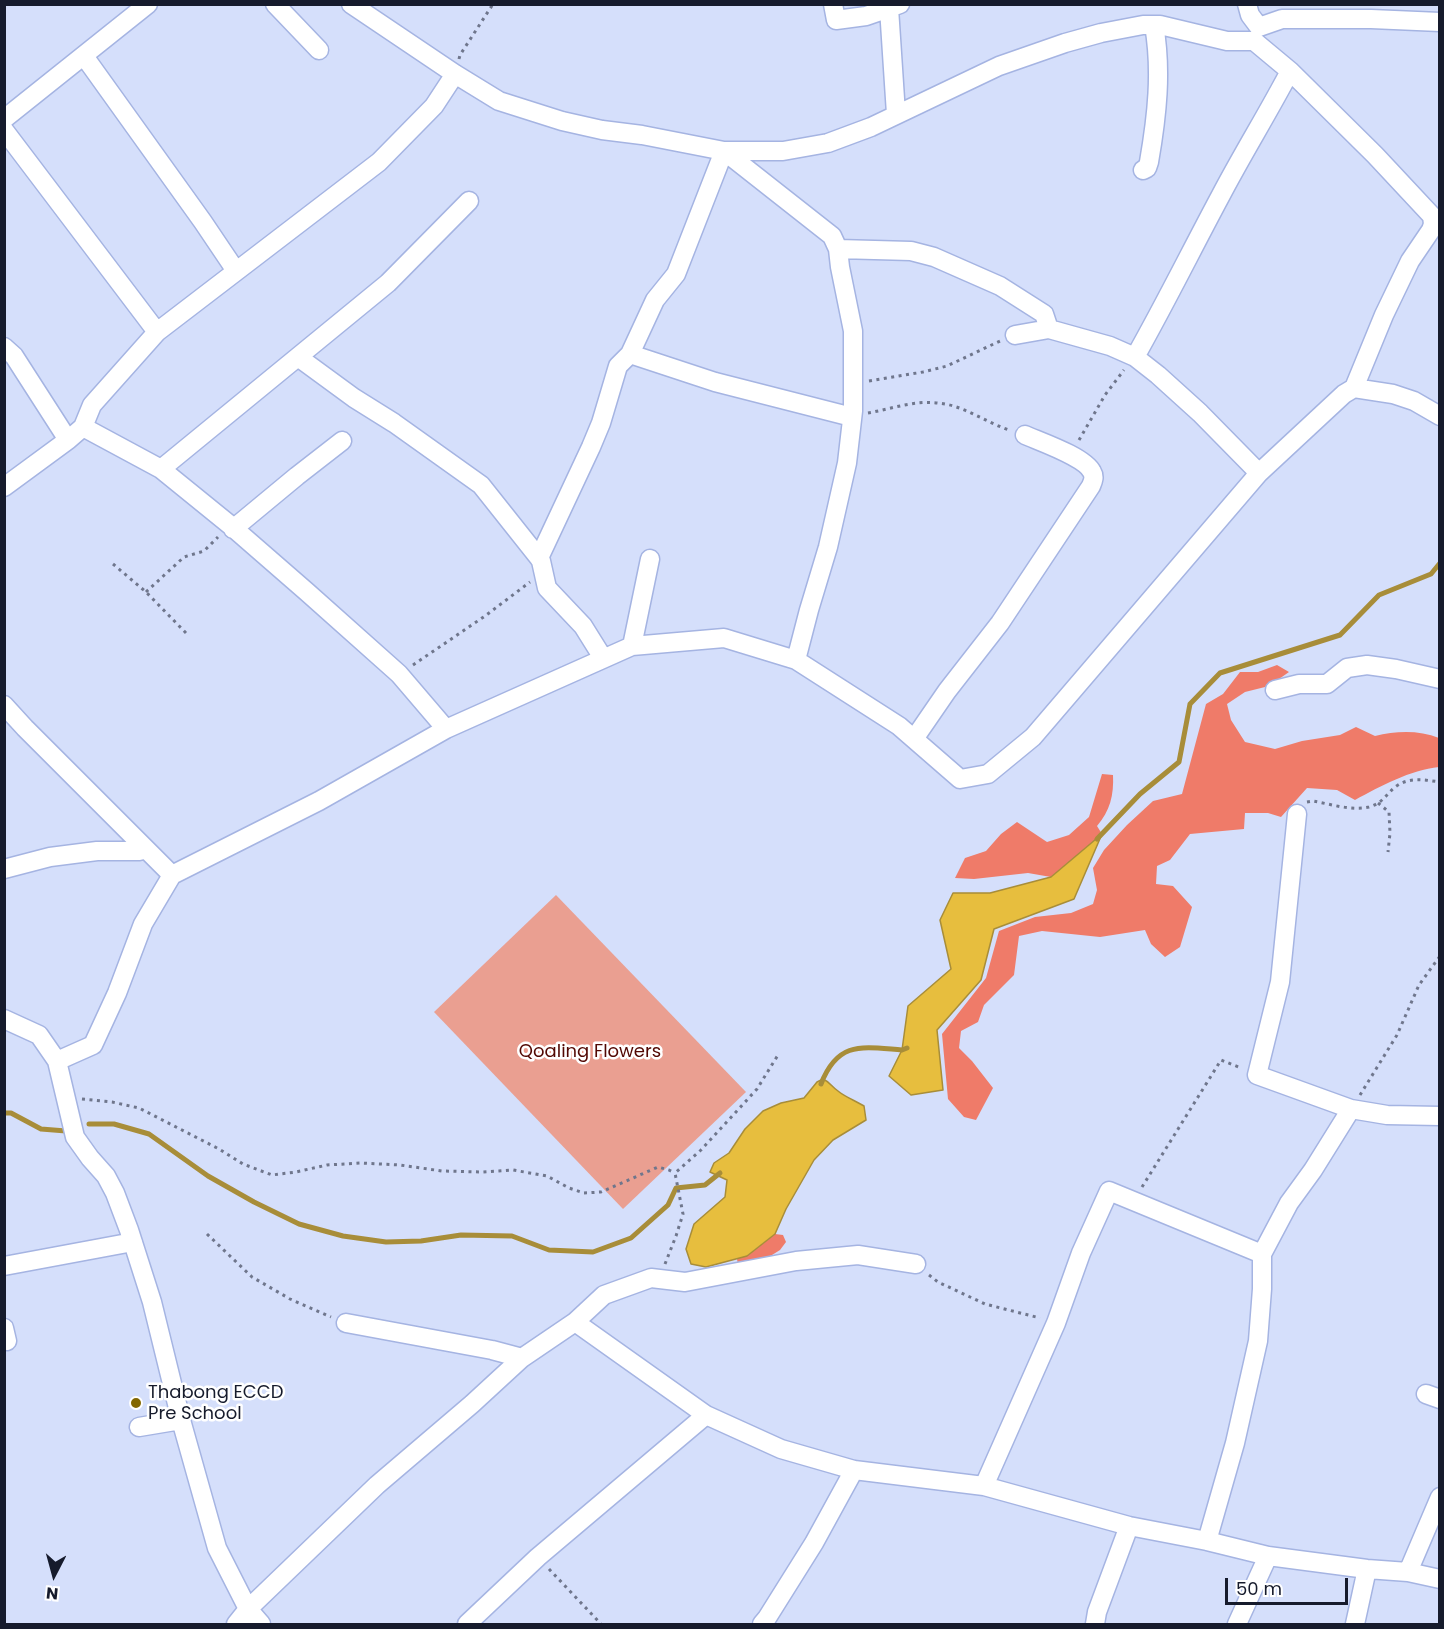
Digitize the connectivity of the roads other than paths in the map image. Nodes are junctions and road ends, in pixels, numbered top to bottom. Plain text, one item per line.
1 (148, 4) edge
2 (275, 4) edge
3 (351, 4) edge
4 (833, 4) edge
5 (1247, 4) edge
6 (895, 6) edge
7 (1440, 22) edge
8 (1154, 26) junction
9 (1256, 34) junction
10 (319, 50) dead end
11 (84, 56) junction
12 (1290, 71) junction
13 (455, 74) junction
14 (896, 114) junction
15 (4, 119) edge
16 (4, 130) edge
17 (724, 151) junction
18 (1143, 170) dead end
19 (469, 201) dead end
20 (838, 249) junction
21 (236, 272) junction
22 (1049, 329) junction
23 (157, 332) junction
24 (1015, 335) road end
25 (4, 347) edge
26 (630, 354) junction
27 (298, 357) junction
28 (1135, 357) junction
29 (1354, 388) junction
30 (1440, 416) edge
31 (852, 417) junction
32 (83, 427) junction
33 (1025, 435) road end
34 (69, 440) junction
35 (342, 441) dead end
36 (161, 469) junction
37 (1259, 473) junction
38 (4, 488) edge
39 (232, 527) junction
40 (650, 559) dead end
41 (541, 564) junction
42 (632, 645) junction
43 (603, 658) junction
44 (796, 660) junction
45 (1440, 680) edge
46 (1275, 690) dead end
47 (4, 705) edge
48 (446, 729) junction
49 (914, 739) junction
50 (1297, 814) road end
51 (141, 844) junction
52 (4, 870) edge
53 (172, 875) junction
54 (4, 1019) edge
55 (57, 1061) junction
56 (1351, 1109) junction
57 (1440, 1116) edge
58 (133, 1242) junction
59 (1262, 1254) junction
60 (916, 1264) road end
61 (4, 1266) edge
62 (575, 1322) junction
63 (346, 1323) road end
64 (522, 1358) junction
65 (706, 1414) junction
66 (182, 1420) junction
67 (139, 1427) dead end
68 (854, 1470) junction
69 (984, 1486) junction
70 (1440, 1497) edge
71 (1130, 1526) junction
72 (1207, 1541) junction
73 (1268, 1556) junction
74 (1367, 1569) junction
75 (1408, 1572) junction
76 (1440, 1579) edge
77 (248, 1609) junction
78 (236, 1624) edge
79 (261, 1624) edge
80 (467, 1624) edge
81 (762, 1624) edge
82 (1095, 1624) edge
83 (1238, 1624) edge
84 (1355, 1624) edge

1 - 11 street
2 - 10 street
3 - 13 street
4 - 6 street
5 - 9 street
6 - 14 street
7 - 9 street
8 - 9 street
8 - 14 street
8 - 18 street
9 - 12 street
11 - 15 street
11 - 21 street
12 - 28 street
12 - 29 street
13 - 17 street
13 - 21 street
14 - 17 street
16 - 23 street
17 - 20 street
17 - 26 street
19 - 27 street
20 - 22 street
20 - 31 street
21 - 23 street
22 - 24 street
22 - 28 street
23 - 32 street
25 - 34 street
26 - 31 street
26 - 41 street
27 - 36 street
27 - 41 street
28 - 37 street
29 - 30 street
29 - 37 street
31 - 44 street
32 - 34 street
32 - 36 street
33 - 49 street
34 - 38 street
35 - 39 street
36 - 39 street
37 - 49 street
39 - 48 street
40 - 42 street
41 - 43 street
42 - 43 street
42 - 44 street
43 - 48 street
44 - 49 street
45 - 46 street
47 - 51 street
48 - 53 street
50 - 56 street
51 - 52 street
51 - 53 street
53 - 55 street
54 - 55 street
55 - 58 street
56 - 57 street
56 - 59 street
58 - 61 street
58 - 66 street
59 - 69 street
59 - 72 street
60 - 62 street
62 - 64 street
62 - 65 street
63 - 64 street
64 - 77 street
65 - 68 street
65 - 80 street
66 - 67 street
66 - 77 street
68 - 69 street
68 - 81 street
69 - 71 street
70 - 75 street
71 - 72 street
71 - 82 street
72 - 73 street
73 - 74 street
73 - 83 street
74 - 75 street
74 - 84 street
75 - 76 street
77 - 78 street
77 - 79 street

